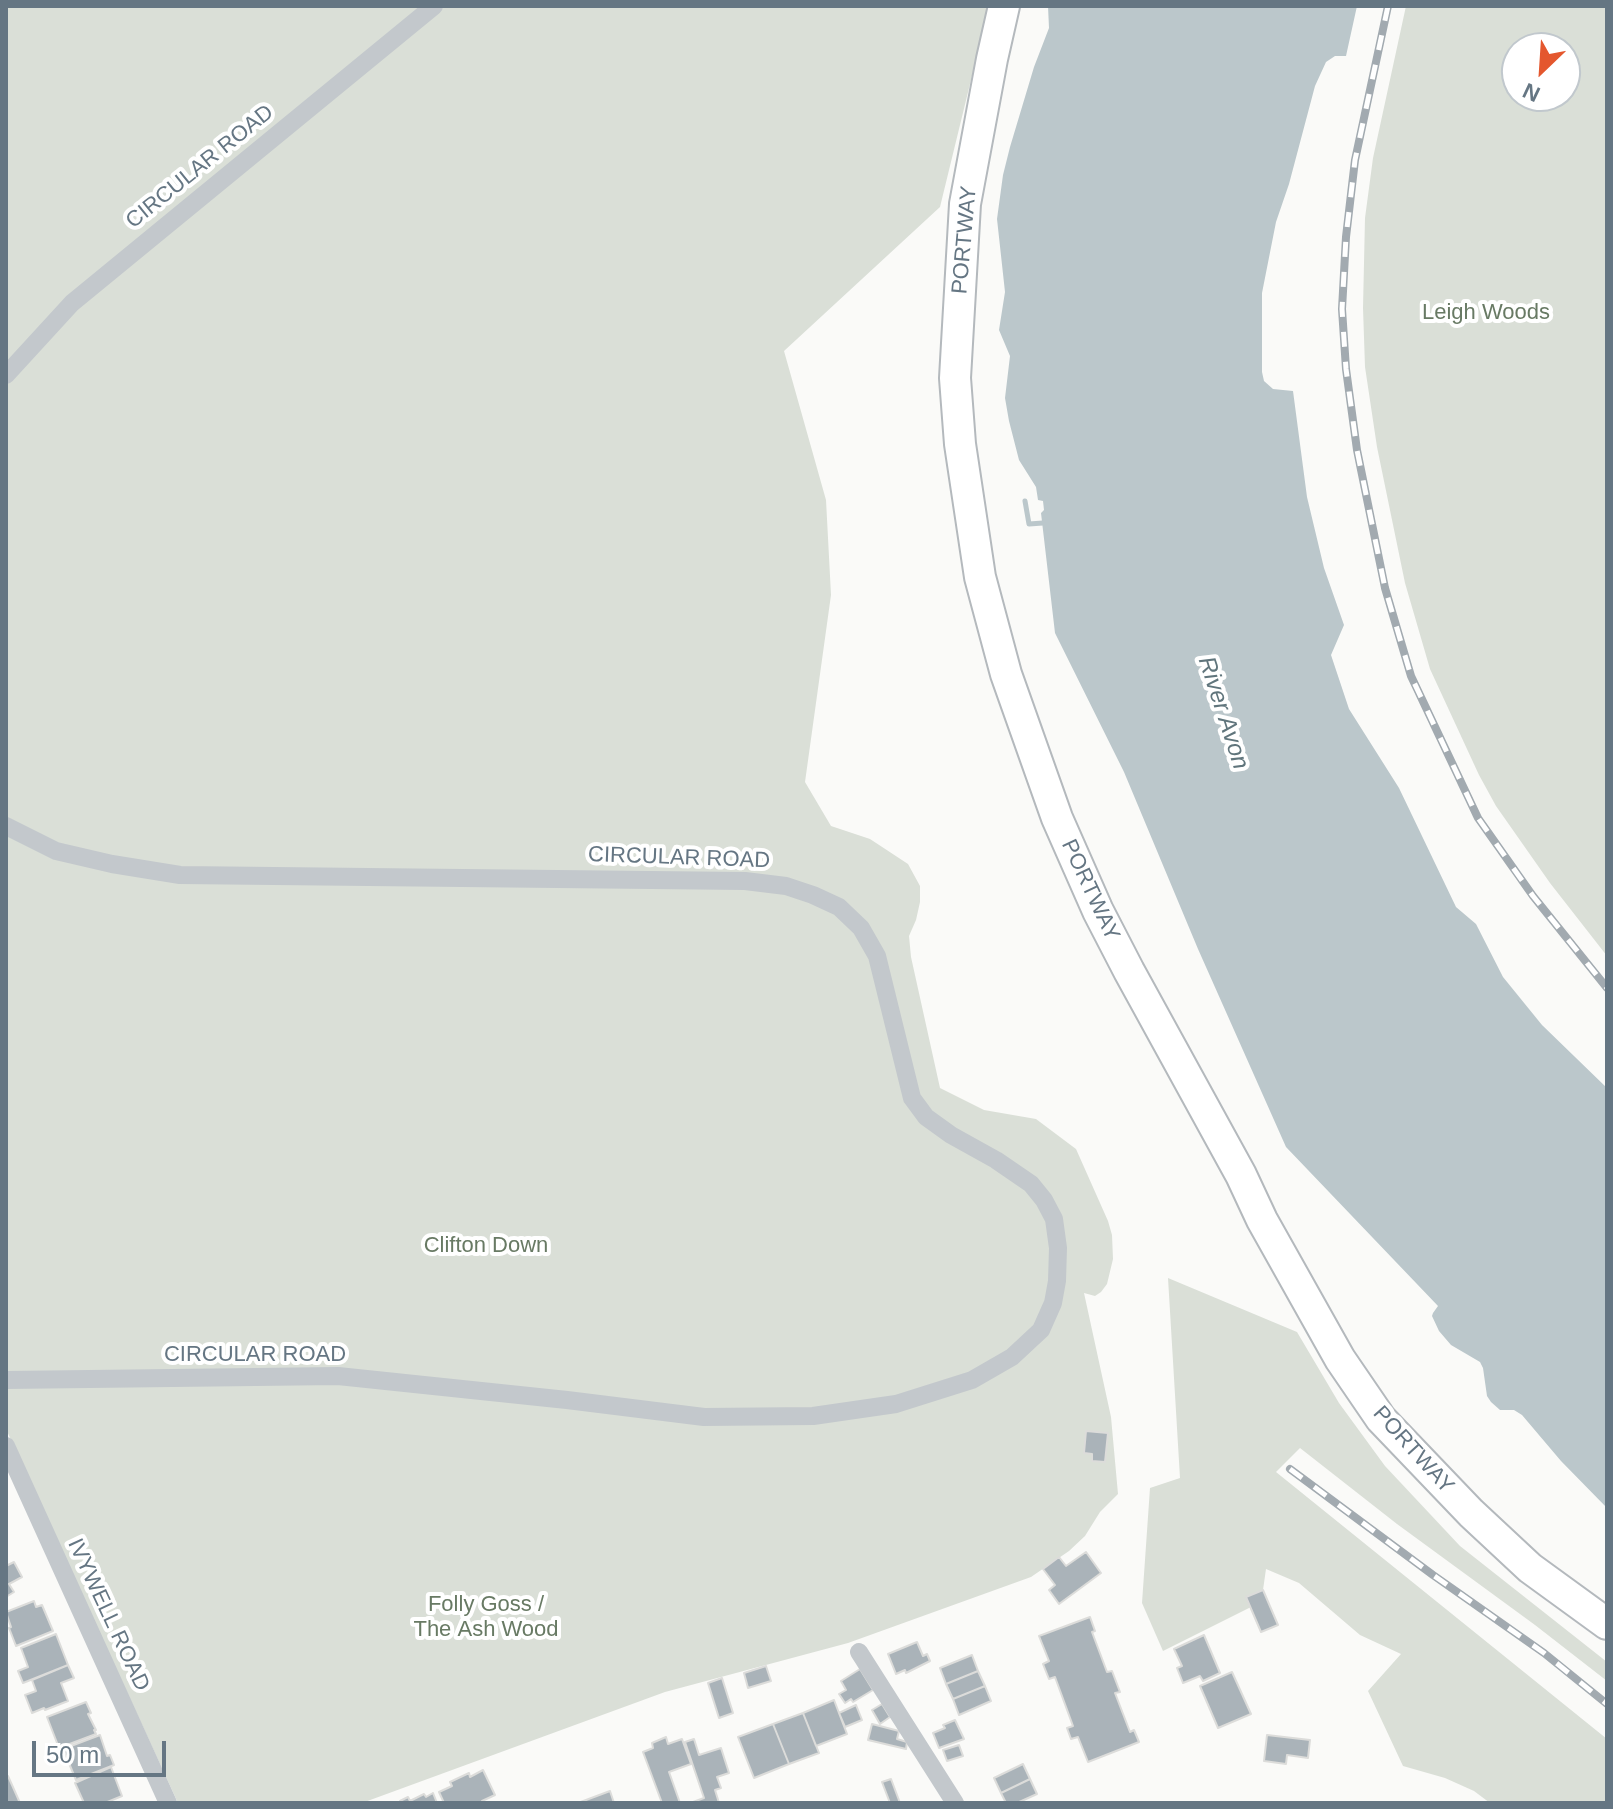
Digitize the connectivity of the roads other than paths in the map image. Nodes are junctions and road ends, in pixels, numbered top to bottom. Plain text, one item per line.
1 (434, 6) edge
2 (1004, 6) edge
3 (6, 375) edge
4 (6, 826) edge
5 (6, 1380) edge
6 (6, 1446) edge
7 (1607, 1624) edge
8 (859, 1652) dead end
9 (168, 1803) edge
10 (955, 1803) edge

1 - 3 street, CIRCULAR ROAD
2 - 7 highway, PORTWAY
4 - 5 street, CIRCULAR ROAD
6 - 9 street, IVYWELL ROAD
8 - 10 street

